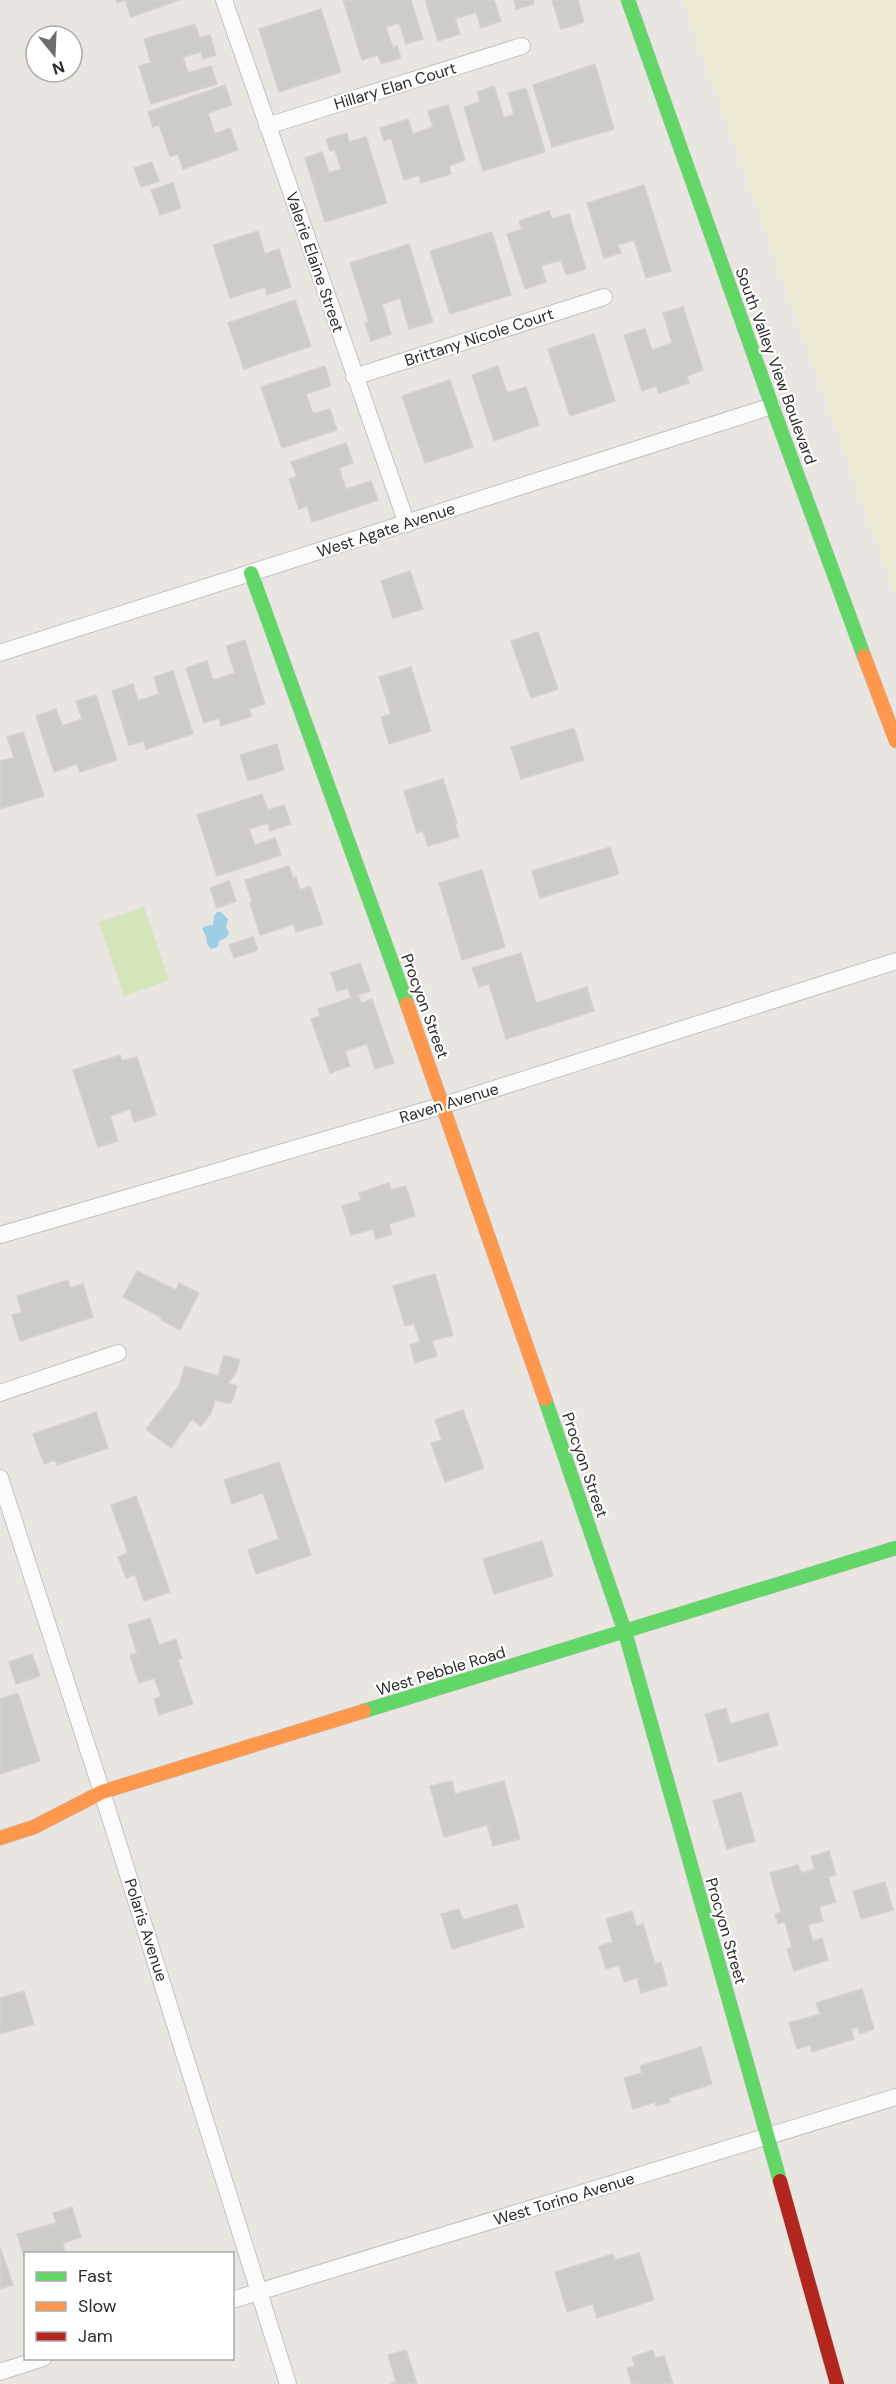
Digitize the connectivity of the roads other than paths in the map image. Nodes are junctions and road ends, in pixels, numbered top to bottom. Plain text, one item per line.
1 (224, 0) edge
2 (628, 0) edge
3 (522, 46) dead end
4 (267, 126) junction
5 (604, 297) dead end
6 (354, 377) junction
7 (772, 406) junction
8 (407, 524) junction
9 (250, 573) junction
10 (0, 653) edge
11 (896, 741) edge
12 (896, 961) edge
13 (444, 1105) junction
14 (0, 1235) edge
15 (118, 1353) dead end
16 (0, 1393) edge
17 (0, 1478) edge
18 (896, 1548) edge
19 (625, 1632) junction
20 (102, 1792) junction
21 (0, 1838) edge
22 (896, 2097) edge
23 (767, 2137) junction
24 (260, 2292) junction
25 (234, 2299) edge
26 (37, 2360) edge
27 (0, 2372) edge
28 (288, 2384) edge
29 (837, 2384) edge

1 - 4 street, Valerie Elaine Street
2 - 7 street, South Valley View Boulevard
3 - 4 street, Hillary Elan Court
4 - 6 street, Valerie Elaine Street
5 - 6 street, Brittany Nicole Court
6 - 8 street, Valerie Elaine Street
7 - 8 street, West Agate Avenue
7 - 11 street, South Valley View Boulevard
8 - 9 street, West Agate Avenue
9 - 10 street, West Agate Avenue
9 - 13 street, Procyon Street
12 - 13 street, Raven Avenue
13 - 14 street, Raven Avenue
13 - 19 street, Procyon Street
15 - 16 street
17 - 20 street, Polaris Avenue
18 - 19 street, West Pebble Road
19 - 20 street, West Pebble Road
19 - 23 street, Procyon Street
20 - 21 street, West Pebble Road
20 - 24 street, Polaris Avenue
22 - 23 street, West Torino Avenue
23 - 24 street, West Torino Avenue
23 - 29 street, Procyon Street
24 - 25 street, West Torino Avenue
24 - 28 street, Polaris Avenue
26 - 27 street

